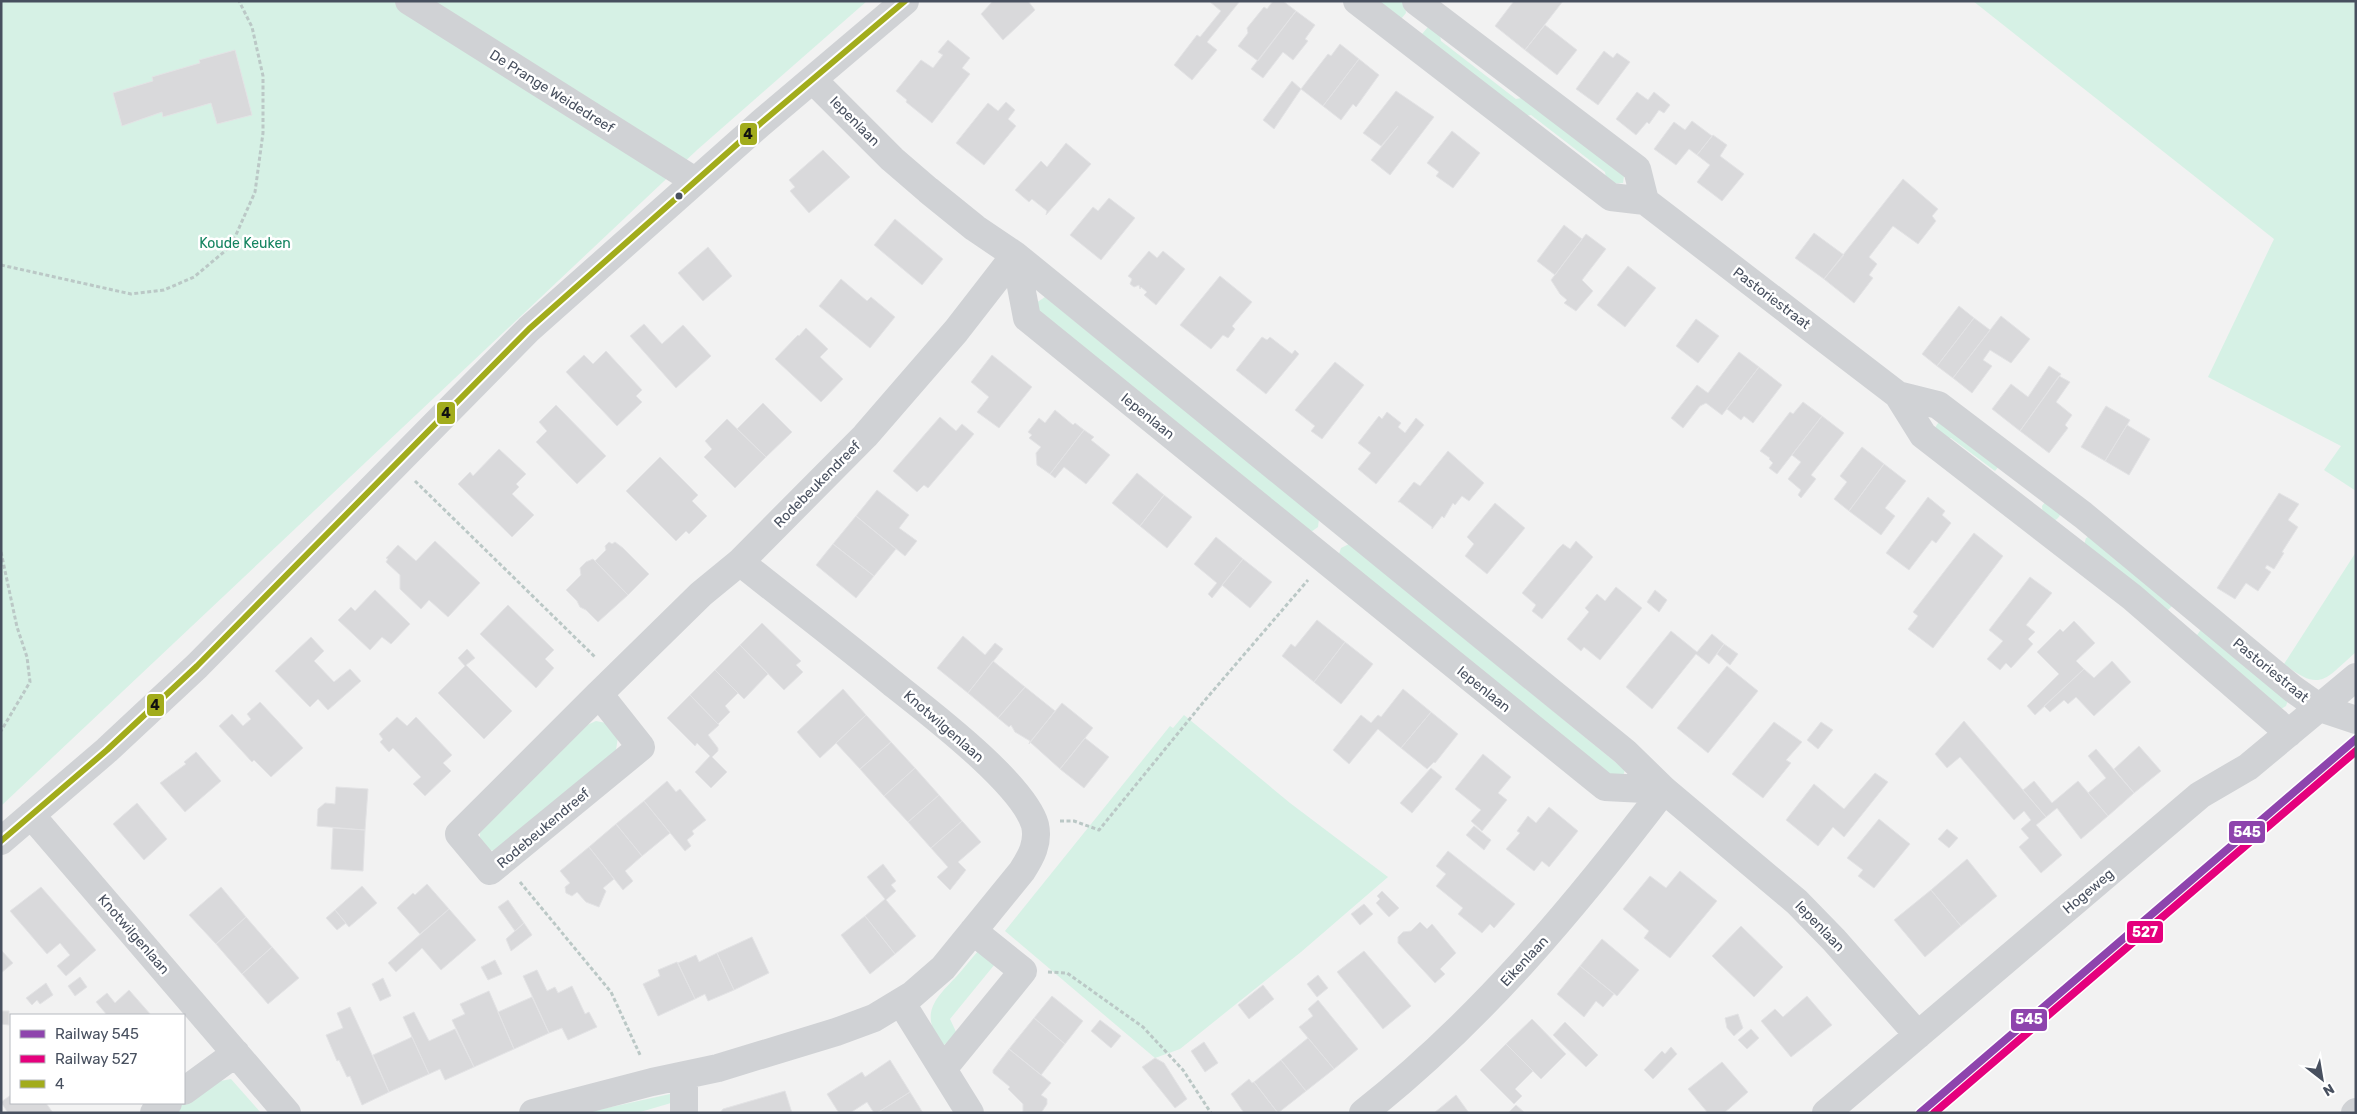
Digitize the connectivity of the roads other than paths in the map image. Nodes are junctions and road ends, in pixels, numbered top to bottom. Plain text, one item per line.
1 (409, 1) edge
2 (905, 1) edge
3 (1357, 1) edge
4 (1420, 4) edge
5 (1403, 37) junction
6 (813, 80) junction
7 (695, 181) junction
8 (1645, 201) junction
9 (1015, 256) junction
10 (1898, 395) junction
11 (2083, 515) junction
12 (1343, 522) junction
13 (2063, 544) junction
14 (1317, 553) junction
15 (740, 562) junction
16 (2194, 606) junction
17 (2174, 633) junction
18 (2356, 677) edge
19 (608, 686) junction
20 (2320, 708) junction
21 (2356, 720) edge
22 (2289, 733) junction
23 (1664, 790) junction
24 (31, 815) junction
25 (1, 841) edge
26 (973, 931) junction
27 (901, 1002) junction
28 (1918, 1035) junction
29 (236, 1053) junction
30 (943, 1069) junction
31 (684, 1076) junction
32 (185, 1090) edge
33 (167, 1104) edge
34 (154, 1113) edge
35 (287, 1113) edge
36 (533, 1113) edge
37 (684, 1113) edge
38 (970, 1113) edge
39 (1364, 1113) edge
40 (1826, 1113) edge

1 - 7 street, De Prange Weidedreef
2 - 6 street
3 - 5 street
4 - 5 street
4 - 8 street
5 - 8 street
6 - 7 street
6 - 9 street, Iepenlaan
7 - 24 street
8 - 10 street, Pastoriestraat
9 - 12 street, Iepenlaan
9 - 14 street, Iepenlaan
9 - 15 street, Rodebeukendreef
10 - 11 street, Pastoriestraat
10 - 13 street, Pastoriestraat
11 - 13 street
11 - 16 street, Pastoriestraat
12 - 14 street
12 - 23 street, Iepenlaan
13 - 17 street, Pastoriestraat
14 - 23 street, Iepenlaan
15 - 19 street, Rodebeukendreef
15 - 26 street, Knotwilgenlaan
16 - 17 street
16 - 20 street, Pastoriestraat
17 - 22 street, Pastoriestraat
18 - 20 street, Hogeweg
19 - 19 street, Rodebeukendreef
20 - 21 street, Pastoriestraat
20 - 22 street, Hogeweg
22 - 28 street, Hogeweg
23 - 28 street, Iepenlaan
23 - 39 street, Eikenlaan
24 - 25 street
24 - 29 street, Knotwilgenlaan
26 - 27 street
26 - 30 street
27 - 30 street
27 - 31 street
28 - 40 street, Hogeweg
29 - 32 street
29 - 35 street, Knotwilgenlaan
30 - 38 street
31 - 36 street
31 - 37 street
33 - 34 street

